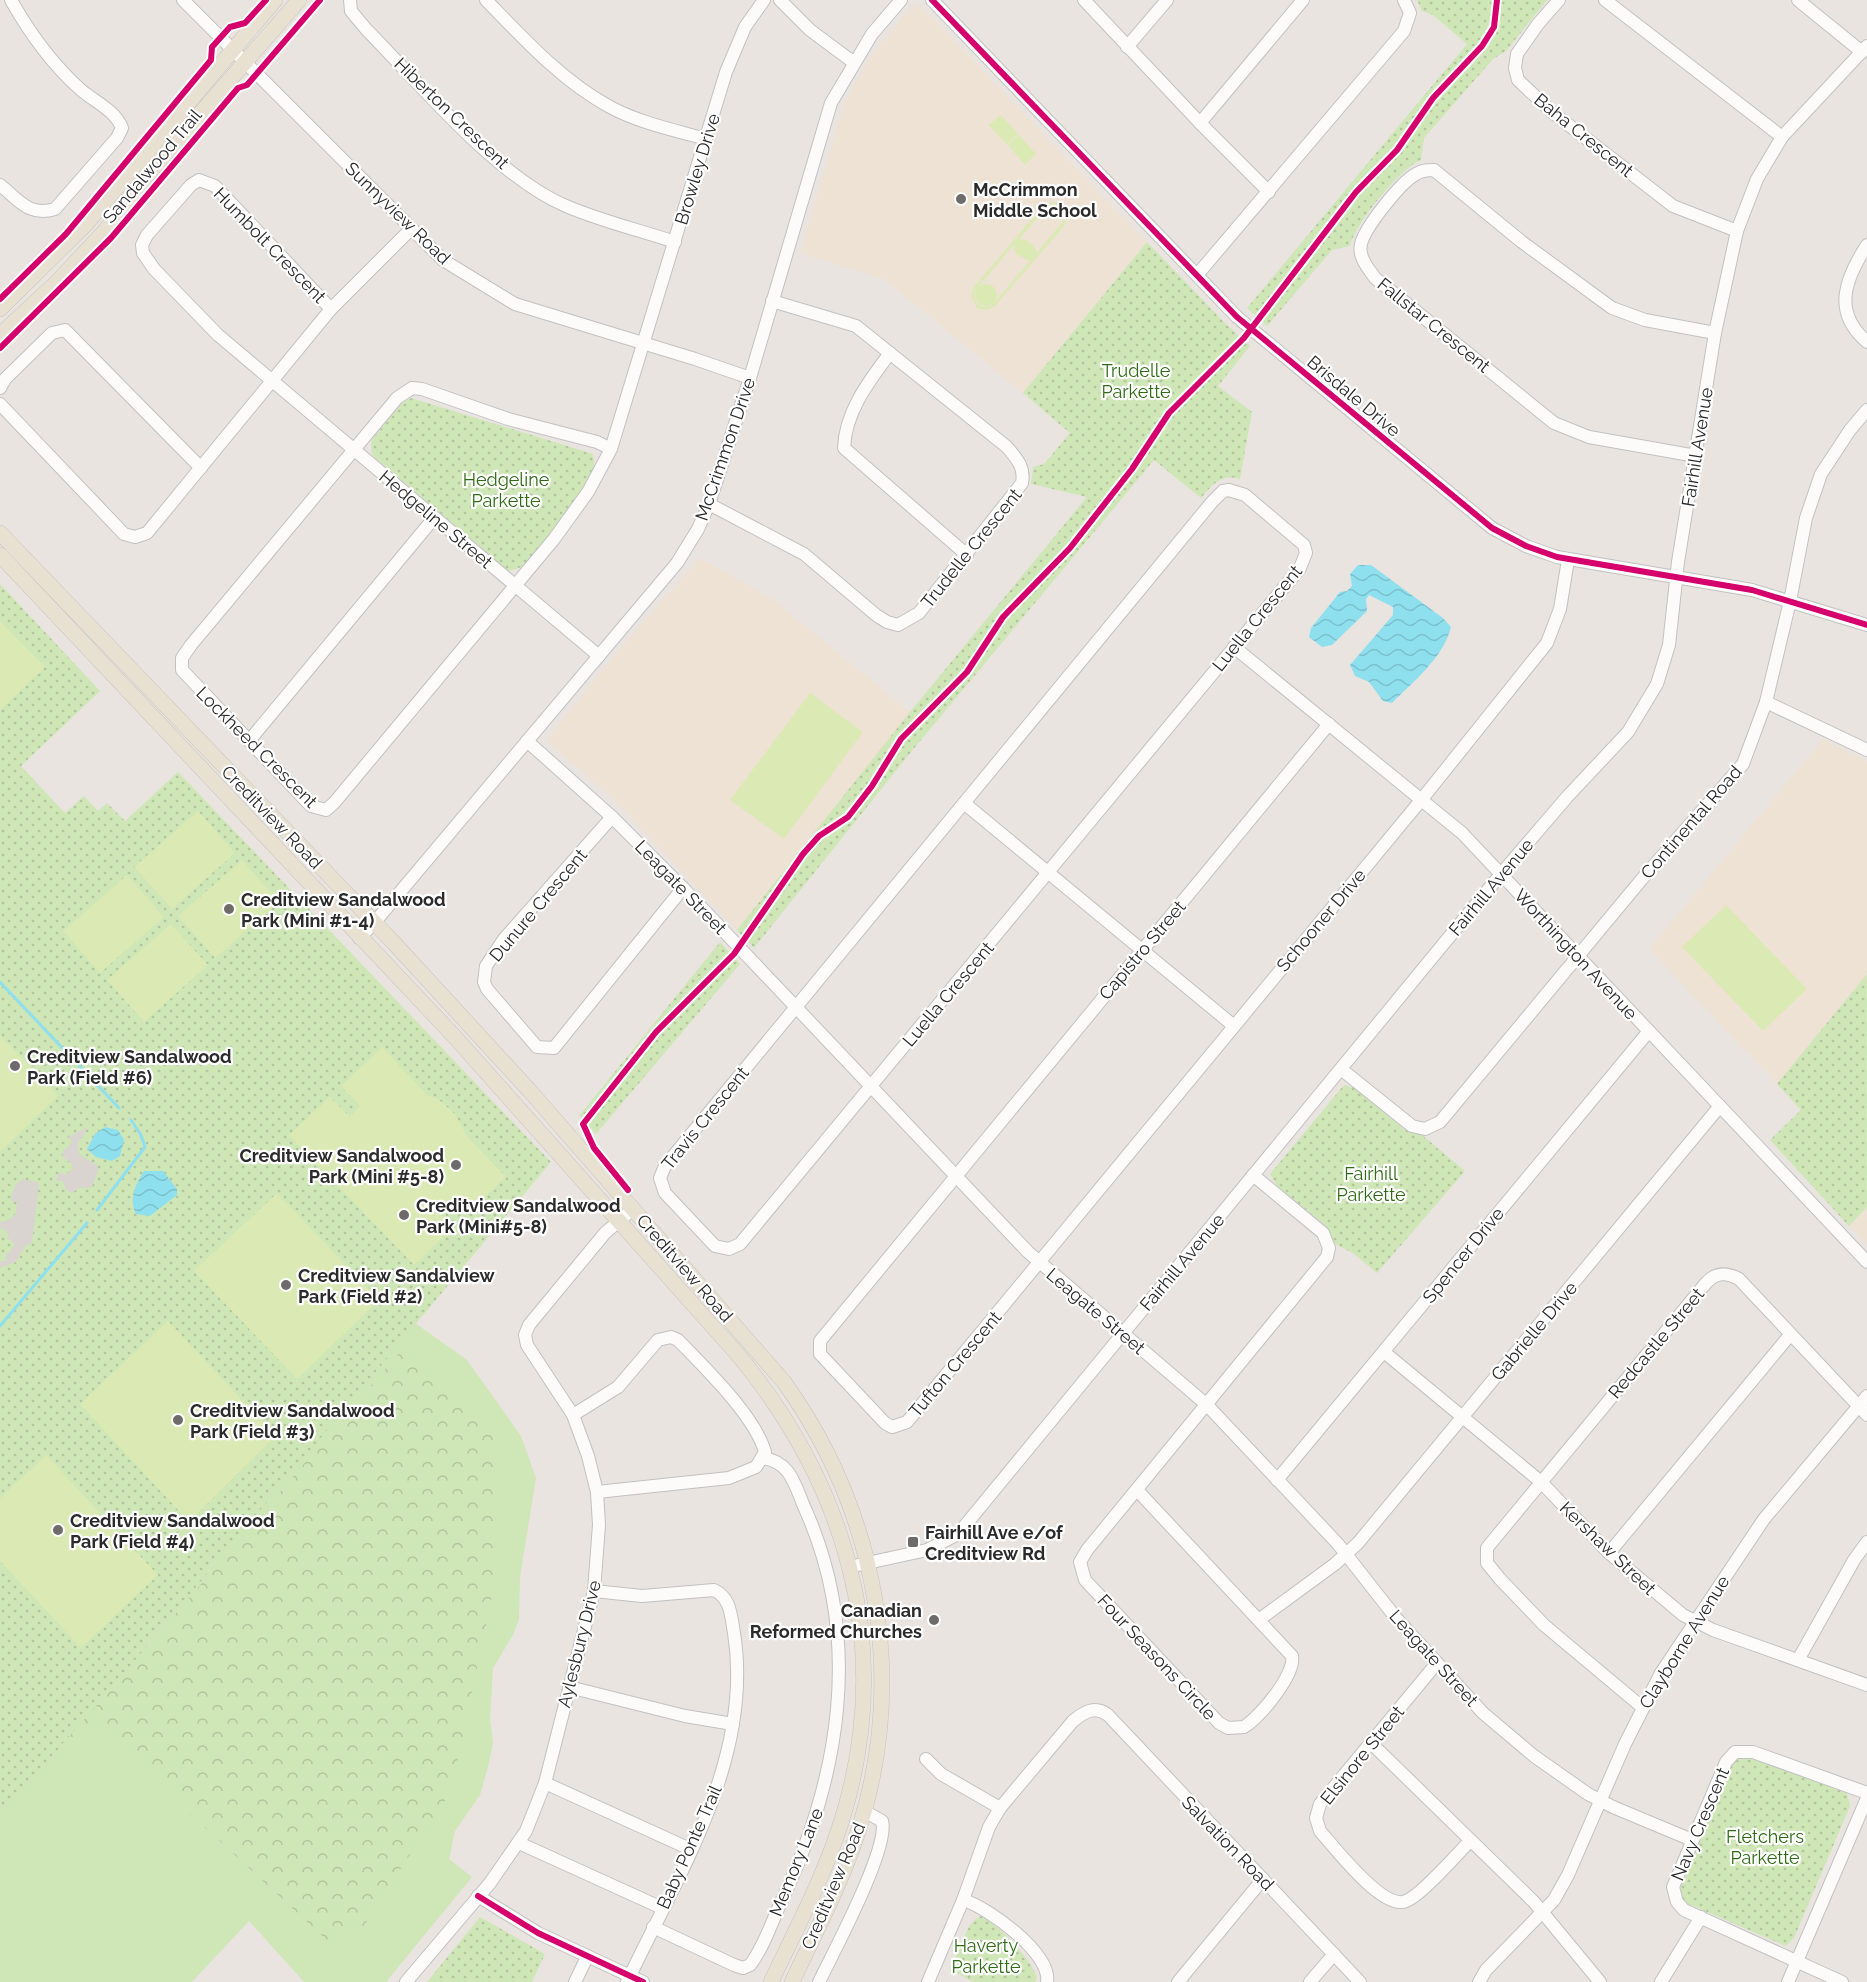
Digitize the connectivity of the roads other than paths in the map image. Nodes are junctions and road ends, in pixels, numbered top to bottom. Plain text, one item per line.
1 (11, 0) edge
2 (183, 0) edge
3 (275, 0) edge
4 (300, 0) edge
5 (350, 0) edge
6 (486, 0) edge
7 (764, 0) edge
8 (780, 0) edge
9 (901, 0) edge
10 (932, 0) edge
11 (1084, 0) edge
12 (1167, 0) edge
13 (1303, 0) edge
14 (1404, 0) edge
15 (1559, 0) edge
16 (1605, 0) edge
17 (1798, 0) edge
18 (1127, 47) junction
19 (1864, 49) edge
20 (231, 50) junction
21 (244, 62) junction
22 (854, 62) junction
23 (1200, 123) junction
24 (1782, 137) junction
25 (706, 139) junction
26 (0, 185) edge
27 (1269, 192) junction
28 (411, 229) junction
29 (1737, 231) junction
30 (675, 242) junction
31 (1867, 245) edge
32 (53, 260) junction
33 (1197, 276) junction
34 (58, 281) junction
35 (772, 301) junction
36 (0, 309) edge
37 (331, 309) junction
38 (1715, 333) junction
39 (0, 335) edge
40 (1867, 342) edge
41 (644, 344) junction
42 (890, 353) junction
43 (750, 378) junction
44 (274, 381) junction
45 (0, 388) edge
46 (0, 404) edge
47 (1867, 410) edge
48 (610, 449) junction
49 (354, 451) junction
50 (1696, 456) junction
51 (201, 468) junction
52 (709, 504) junction
53 (434, 518) junction
54 (0, 533) edge
55 (0, 555) edge
56 (967, 555) junction
57 (1568, 560) junction
58 (1676, 576) junction
59 (514, 585) junction
60 (1790, 601) junction
61 (1867, 625) edge
62 (1234, 647) junction
63 (599, 656) junction
64 (1766, 702) junction
65 (1329, 724) junction
66 (249, 741) junction
67 (527, 741) junction
68 (1867, 750) edge
69 (1422, 799) junction
70 (964, 803) junction
71 (612, 817) junction
72 (1048, 872) junction
73 (1501, 874) junction
74 (683, 888) junction
75 (374, 923) junction
76 (359, 938) junction
77 (1142, 950) junction
78 (1579, 957) junction
79 (796, 1006) junction
80 (1234, 1026) junction
81 (1649, 1031) junction
82 (1341, 1069) junction
83 (871, 1087) junction
84 (1720, 1107) junction
85 (1253, 1175) junction
86 (956, 1177) junction
87 (633, 1209) junction
88 (620, 1221) junction
89 (1867, 1262) edge
90 (1039, 1263) junction
91 (1123, 1333) junction
92 (1790, 1335) junction
93 (1384, 1352) junction
94 (1207, 1405) junction
95 (1864, 1405) edge
96 (573, 1415) junction
97 (1463, 1417) junction
98 (763, 1458) junction
99 (1277, 1480) junction
100 (1541, 1482) junction
101 (1137, 1490) junction
102 (597, 1491) junction
103 (1867, 1542) edge
104 (1609, 1553) junction
105 (1347, 1554) junction
106 (868, 1563) junction
107 (849, 1567) junction
108 (594, 1591) junction
109 (1260, 1619) junction
110 (1696, 1622) junction
111 (1798, 1660) junction
112 (1437, 1663) junction
113 (1867, 1685) edge
114 (569, 1687) junction
115 (1642, 1707) junction
116 (733, 1724) junction
117 (1371, 1743) junction
118 (926, 1759) dead end
119 (545, 1783) junction
120 (1867, 1793) edge
121 (1867, 1798) edge
122 (1601, 1800) junction
123 (1000, 1808) junction
124 (864, 1811) junction
125 (1692, 1840) junction
126 (1470, 1841) junction
127 (519, 1843) junction
128 (690, 1849) junction
129 (1263, 1879) junction
130 (478, 1896) junction
131 (963, 1899) junction
132 (662, 1908) junction
133 (1543, 1913) junction
134 (1701, 1917) junction
135 (653, 1927) junction
136 (1334, 1954) junction
137 (587, 1957) junction
138 (1798, 1960) junction
139 (628, 1979) edge
140 (406, 1982) edge
141 (575, 1982) edge
142 (643, 1982) edge
143 (771, 1982) edge
144 (792, 1982) edge
145 (819, 1982) edge
146 (928, 1982) edge
147 (1047, 1982) edge
148 (1178, 1982) edge
149 (1310, 1982) edge
150 (1360, 1982) edge
151 (1479, 1982) edge
152 (1600, 1982) edge
153 (1661, 1982) edge
154 (1788, 1982) edge
155 (1842, 1982) edge

1 - 26 street
2 - 20 street, Sunnyview Road
3 - 20 main road
4 - 21 main road
5 - 30 street, Hiberton Crescent
6 - 25 street
7 - 25 street, Browley Drive
8 - 22 street
9 - 22 street, McCrimmon Drive
10 - 33 street, Brisdale Drive
11 - 18 street
12 - 18 street
13 - 23 street
14 - 27 street
15 - 29 street, Baha Crescent
16 - 24 street
17 - 19 street
18 - 23 street
19 - 24 street, Fairhill Avenue
20 - 21 street, Sunnyview Road
20 - 32 main road
21 - 28 street, Sunnyview Road
21 - 34 main road
22 - 35 street, McCrimmon Drive
23 - 27 street
24 - 29 street, Fairhill Avenue
25 - 30 street, Browley Drive
27 - 33 street
28 - 37 street
28 - 41 street, Sunnyview Road
29 - 38 street, Fairhill Avenue
30 - 41 street, Browley Drive
31 - 40 street
32 - 34 main road
32 - 36 main road
33 - 57 street, Brisdale Drive
34 - 39 main road
35 - 42 street, Trudelle Crescent
35 - 43 street, McCrimmon Drive
37 - 44 street
37 - 44 street, Humbolt Crescent
38 - 50 street, Fairhill Avenue
38 - 50 street, Fallstar Crescent
41 - 43 street, Sunnyview Road
41 - 48 street, Browley Drive
42 - 56 street
42 - 56 street, Trudelle Crescent
43 - 52 street, McCrimmon Drive
44 - 49 street, Hedgeline Street
44 - 51 street
45 - 51 street
46 - 51 street
47 - 60 street, Continental Road
48 - 49 street
48 - 59 street, Browley Drive
49 - 53 street, Hedgeline Street
49 - 66 street, Lockheed Crescent
50 - 58 street, Fairhill Avenue
52 - 56 street, Trudelle Crescent
52 - 63 street, McCrimmon Drive
53 - 59 street, Hedgeline Street
53 - 66 street
54 - 75 main road, Creditview Road
55 - 76 main road, Creditview Road
57 - 58 street, Brisdale Drive
57 - 69 street, Schooner Drive
58 - 60 street, Brisdale Drive
58 - 73 street, Fairhill Avenue
59 - 63 street, Hedgeline Street
59 - 66 street, Lockheed Crescent
60 - 61 street, Brisdale Drive
60 - 64 street, Continental Road
62 - 65 street, Worthington Avenue
62 - 70 street, Luella Crescent
62 - 72 street, Luella Crescent
63 - 67 street, McCrimmon Drive
64 - 68 street
64 - 78 street, Continental Road
65 - 69 street, Worthington Avenue
65 - 77 street, Capistro Street
67 - 71 street, Leagate Street
67 - 75 street, McCrimmon Drive
69 - 73 street, Worthington Avenue
69 - 80 street, Schooner Drive
70 - 72 street
70 - 79 street, Luella Crescent
71 - 74 street, Leagate Street
71 - 74 street, Dunure Crescent
72 - 77 street
72 - 83 street, Luella Crescent
73 - 78 street, Worthington Avenue
73 - 82 street, Fairhill Avenue
74 - 79 street, Leagate Street
75 - 76 street, McCrimmon Drive
75 - 87 main road, Creditview Road
76 - 88 main road, Creditview Road
77 - 80 street
77 - 86 street, Capistro Street
78 - 81 street, Worthington Avenue
78 - 82 street, Continental Road
79 - 83 street, Leagate Street
79 - 83 street, Travis Crescent
80 - 90 street, Schooner Drive
81 - 84 street, Worthington Avenue
81 - 93 street, Spencer Drive
82 - 85 street, Fairhill Avenue
83 - 86 street, Leagate Street
84 - 89 street, Worthington Avenue
84 - 97 street, Gabrielle Drive
85 - 91 street, Fairhill Avenue
85 - 94 street, Four Seasons Circle
86 - 90 street, Leagate Street
86 - 90 street, Tufton Crescent
87 - 88 street, Aylesbury Drive
87 - 106 main road, Creditview Road
88 - 96 street, Aylesbury Drive
88 - 107 main road, Creditview Road
90 - 91 street, Leagate Street
91 - 94 street, Leagate Street
91 - 106 street, Fairhill Avenue
92 - 95 street, Redcastle Street
92 - 100 street, Redcastle Street
92 - 104 street
93 - 97 street, Kershaw Street
93 - 99 street, Spencer Drive
94 - 99 street, Leagate Street
94 - 101 street, Four Seasons Circle
95 - 110 street, Clayborne Avenue
96 - 98 street
96 - 102 street, Aylesbury Drive
97 - 100 street, Kershaw Street
97 - 105 street, Gabrielle Drive
98 - 102 street
98 - 135 street, Memory Lane
99 - 105 street, Leagate Street
100 - 104 street, Kershaw Street
100 - 115 street
101 - 109 street, Four Seasons Circle
101 - 109 street, Four Seasons Circle
102 - 108 street, Aylesbury Drive
103 - 111 street
104 - 110 street, Kershaw Street
105 - 109 street, Gabrielle Drive
105 - 112 street, Leagate Street
106 - 107 street, Fairhill Avenue
106 - 124 main road, Creditview Road
107 - 143 main road, Creditview Road
108 - 114 street, Aylesbury Drive
108 - 116 street, Baby Ponte Trail
110 - 111 street, Kershaw Street
110 - 115 street, Clayborne Avenue
111 - 113 street, Kershaw Street
112 - 117 street, Elsinore Street
112 - 122 street, Leagate Street
114 - 116 street
114 - 119 street, Aylesbury Drive
115 - 122 street, Clayborne Avenue
116 - 128 street, Baby Ponte Trail
117 - 126 street
117 - 126 street, Elsinore Street
118 - 123 street
119 - 127 street, Aylesbury Drive
119 - 128 street
120 - 125 street, Navy Crescent
121 - 138 street
122 - 125 street, Leagate Street
122 - 133 street, Clayborne Avenue
123 - 129 street, Salvation Road
123 - 131 street
124 - 144 main road, Creditview Road
124 - 145 street
125 - 134 street, Navy Crescent
126 - 133 street
127 - 130 street, Aylesbury Drive
127 - 132 street
128 - 132 street, Baby Ponte Trail
129 - 136 street, Salvation Road
129 - 148 street
130 - 137 street
130 - 140 street, Aylesbury Drive
131 - 146 street
131 - 147 street
132 - 135 street, Baby Ponte Trail
133 - 151 street, Clayborne Avenue
133 - 152 street
134 - 138 street, Navy Crescent
134 - 153 street
135 - 139 street, Baby Ponte Trail
136 - 149 street
136 - 150 street, Salvation Road
137 - 139 street
137 - 141 street
138 - 154 street
138 - 155 street, Navy Crescent
139 - 142 street

